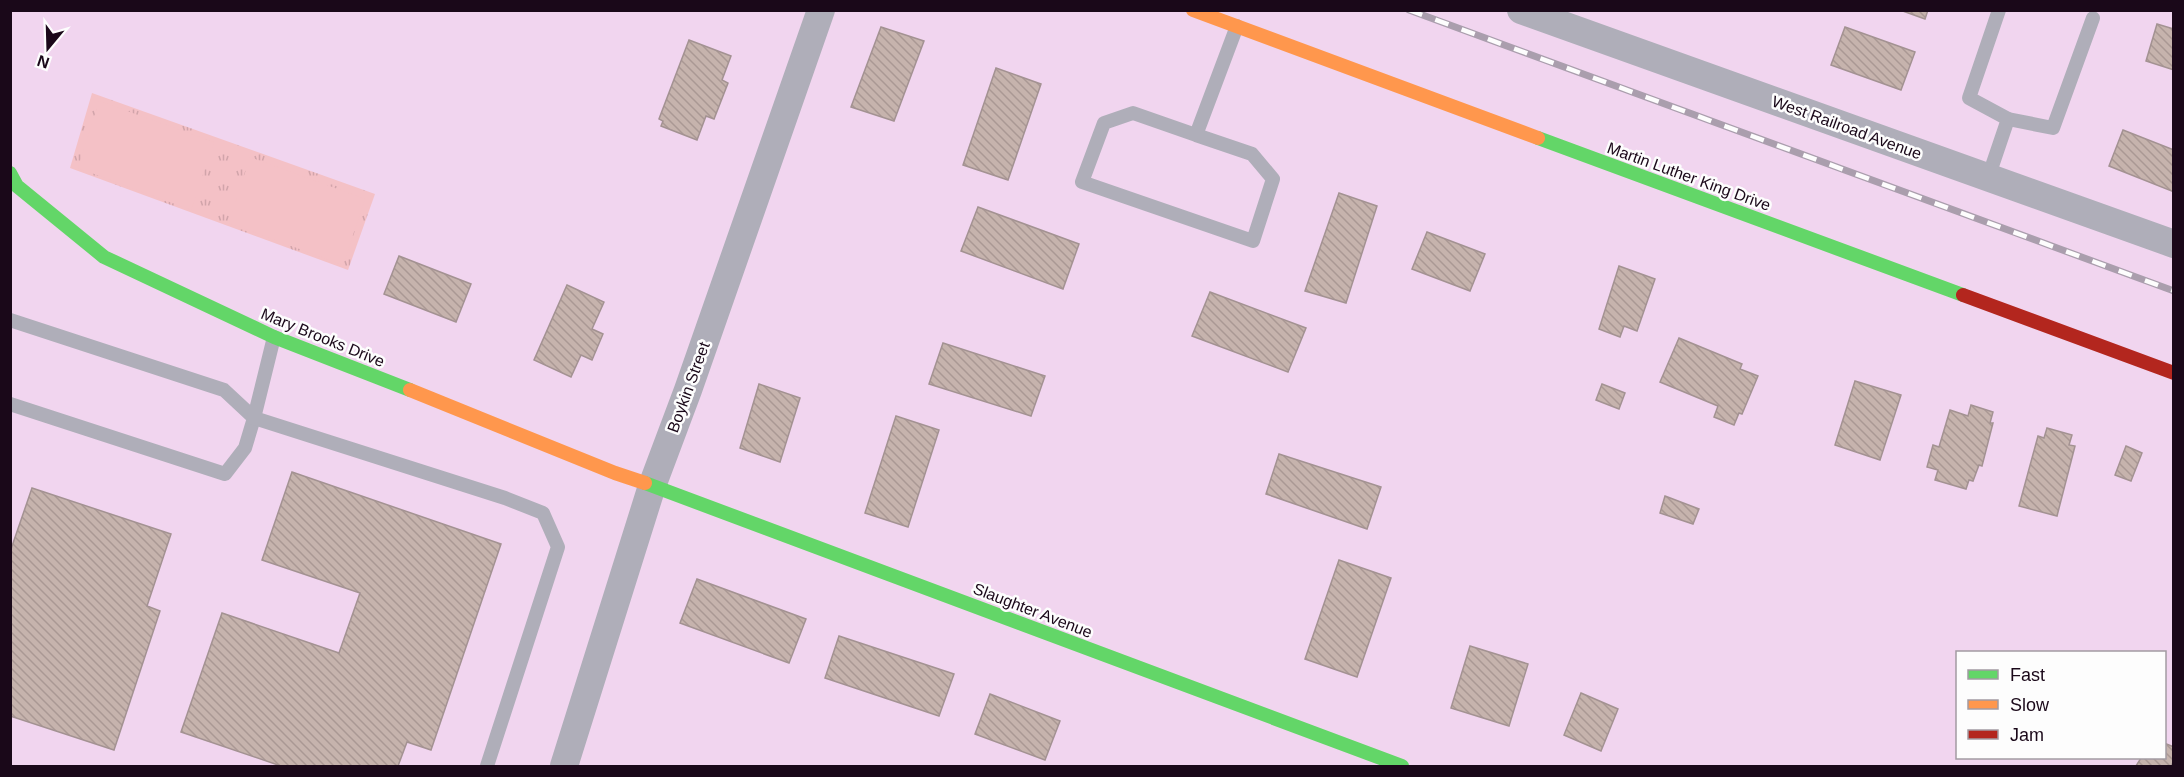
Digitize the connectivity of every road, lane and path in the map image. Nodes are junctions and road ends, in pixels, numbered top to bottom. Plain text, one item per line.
1 (821, 10) edge
2 (1193, 10) edge
3 (1521, 10) edge
4 (1999, 10) edge
5 (2093, 18) dead end
6 (1236, 26) junction
7 (2008, 119) junction
8 (1196, 135) junction
9 (10, 173) edge
10 (1988, 178) junction
11 (2174, 244) edge
12 (10, 320) edge
13 (274, 337) junction
14 (2174, 373) edge
15 (10, 404) edge
16 (254, 418) junction
17 (652, 486) junction
18 (487, 766) edge
19 (564, 766) edge
20 (1402, 766) edge

1 - 17 street, Boykin Street
2 - 6 street, Martin Luther King Drive
3 - 10 street, West Railroad Avenue
4 - 7 lane
5 - 7 lane
6 - 8 lane
6 - 14 street, Martin Luther King Drive
7 - 10 lane
8 - 8 lane
9 - 13 street, Mary Brooks Drive
10 - 11 street, West Railroad Avenue
12 - 16 lane
13 - 16 lane
13 - 17 street, Mary Brooks Drive
15 - 16 lane
16 - 18 lane
17 - 19 street, Boykin Street
17 - 20 street, Slaughter Avenue

